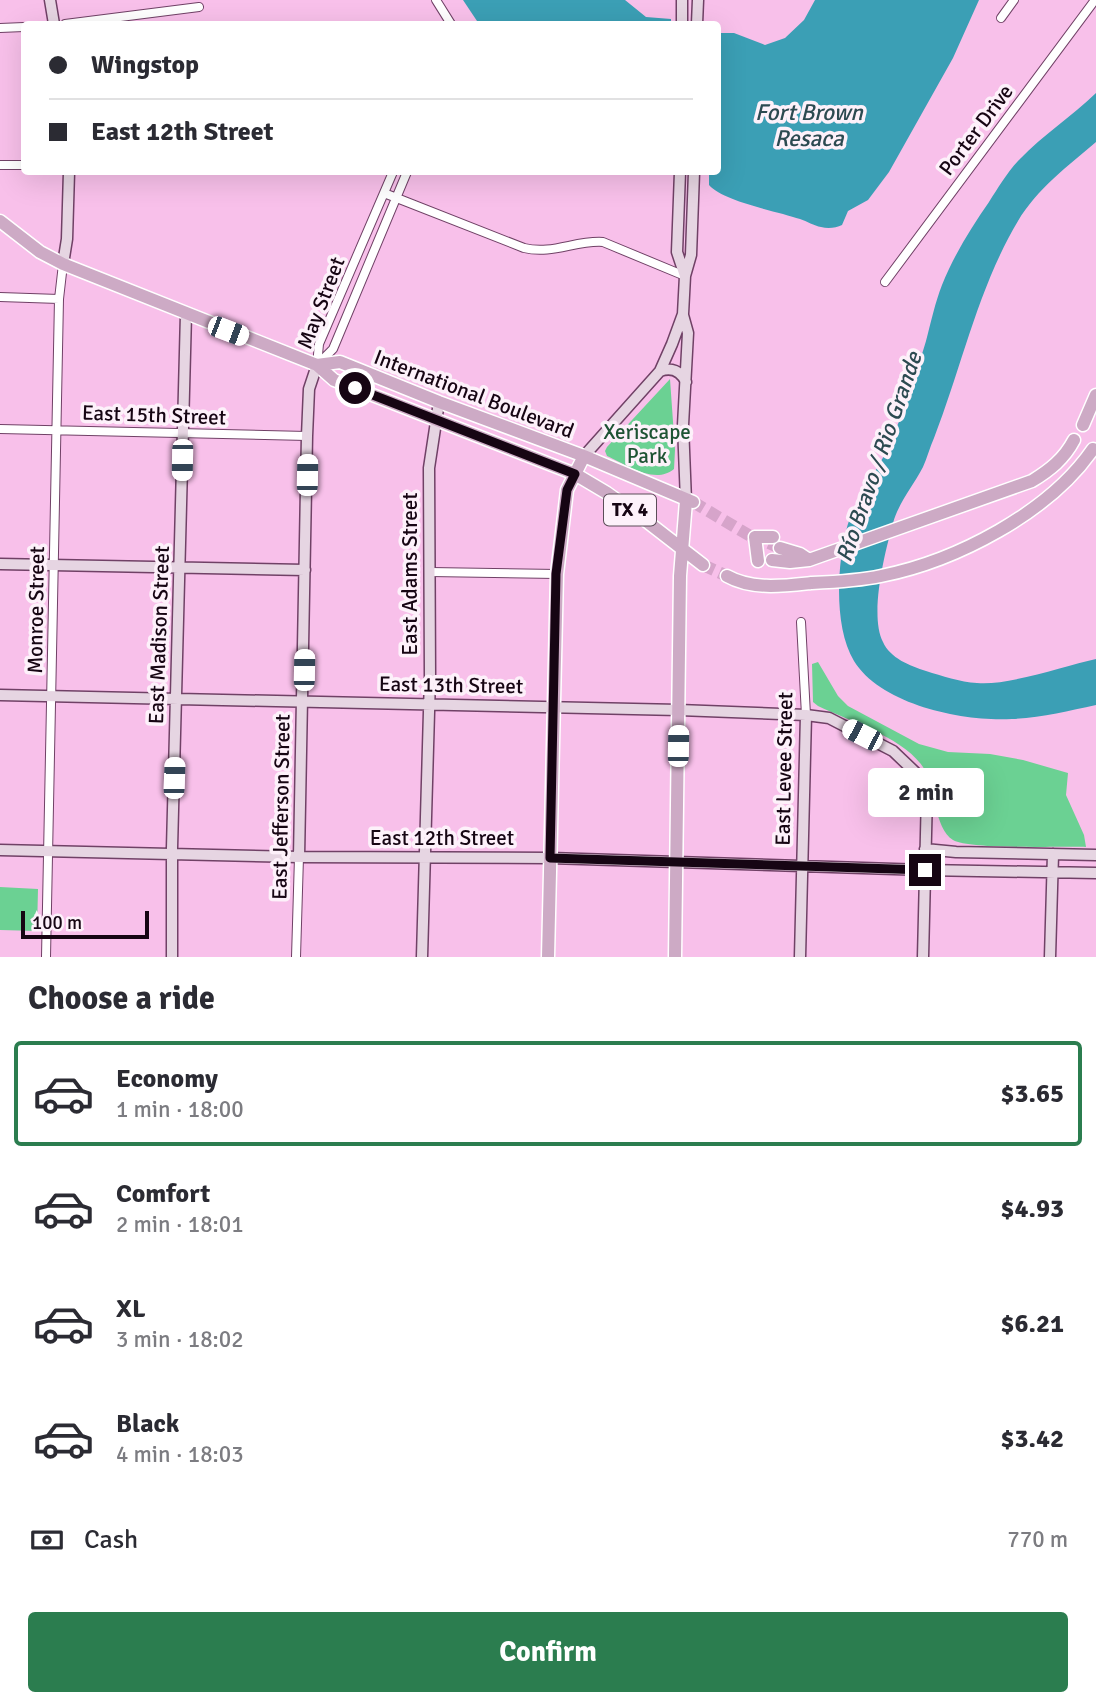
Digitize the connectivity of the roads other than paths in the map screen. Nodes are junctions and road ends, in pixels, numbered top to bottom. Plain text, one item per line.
1 (50, 0) edge
2 (436, 0) edge
3 (682, 0) edge
4 (698, 0) edge
5 (1014, 0) edge
6 (1095, 0) edge
7 (199, 7) dead end
8 (1002, 18) dead end
9 (54, 21) edge
10 (89, 21) edge
11 (449, 21) edge
12 (682, 21) edge
13 (697, 21) edge
14 (21, 27) edge
15 (0, 28) edge
16 (0, 165) edge
17 (21, 165) edge
18 (69, 175) edge
19 (392, 175) edge
20 (406, 175) edge
21 (680, 175) edge
22 (694, 175) edge
23 (384, 193) junction
24 (396, 197) junction
25 (0, 221) edge
26 (63, 264) junction
27 (685, 276) junction
28 (885, 282) dead end
29 (0, 297) edge
30 (59, 299) junction
31 (186, 314) junction
32 (683, 314) junction
33 (317, 365) junction
34 (660, 372) junction
35 (686, 382) junction
36 (1096, 395) edge
37 (439, 402) junction
38 (436, 421) junction
39 (1083, 425) dead end
40 (0, 429) edge
41 (56, 430) junction
42 (182, 435) junction
43 (307, 436) junction
44 (1074, 440) dead end
45 (1093, 449) dead end
46 (584, 456) junction
47 (575, 474) junction
48 (690, 502) junction
49 (682, 551) junction
50 (771, 551) junction
51 (0, 564) edge
52 (703, 565) tunnel mouth
53 (55, 566) junction
54 (180, 568) junction
55 (305, 570) junction
56 (430, 572) junction
57 (556, 574) junction
58 (727, 576) tunnel mouth
59 (801, 622) dead end
60 (430, 677) junction
61 (0, 695) edge
62 (52, 696) junction
63 (176, 699) junction
64 (303, 703) junction
65 (415, 705) junction
66 (429, 705) junction
67 (552, 707) junction
68 (679, 710) junction
69 (806, 715) junction
70 (925, 849) junction
71 (0, 850) edge
72 (47, 852) junction
73 (171, 854) junction
74 (1053, 854) junction
75 (1096, 855) edge
76 (299, 857) junction
77 (424, 857) junction
78 (550, 858) junction
79 (677, 861) junction
80 (802, 865) junction
81 (925, 870) junction
82 (1052, 872) junction
83 (1096, 873) edge
84 (46, 957) edge
85 (172, 957) edge
86 (296, 957) edge
87 (422, 957) edge
88 (548, 957) edge
89 (675, 957) edge
90 (800, 957) edge
91 (923, 957) edge
92 (1051, 957) edge

1 - 9 main road
2 - 11 street
3 - 12 main road
4 - 13 main road
5 - 8 street
6 - 28 street, Porter Drive
7 - 10 street
14 - 15 street
16 - 17 street
18 - 26 main road
19 - 23 street, May Street
20 - 24 street, May Street
21 - 27 main road
22 - 27 main road
23 - 24 street
23 - 33 street, May Street
24 - 27 street
24 - 33 street, May Street
25 - 26 main road, International Boulevard / TX 4
26 - 30 street, Monroe Street
26 - 31 main road, International Boulevard / TX 4
27 - 32 main road
29 - 30 street
30 - 41 street, Monroe Street
31 - 33 main road, International Boulevard / TX 4
31 - 42 main road, East Madison Street
32 - 34 main road
32 - 35 main road
33 - 37 main road, International Boulevard / TX 4
33 - 38 main road, International Boulevard / TX 4
33 - 43 main road, East Jefferson Street
34 - 35 main road
34 - 46 main road
35 - 48 main road
36 - 39 main road
37 - 38 main road, East Adams Street
37 - 46 main road, International Boulevard / TX 4
38 - 47 main road, International Boulevard / TX 4
38 - 56 main road, East Adams Street
40 - 41 street, East 15th Street
41 - 42 street, East 15th Street
41 - 53 street, Monroe Street
42 - 43 street, East 15th Street
42 - 54 main road, East Madison Street
43 - 55 main road, East Jefferson Street
44 - 50 main road
45 - 58 main road
46 - 47 main road
46 - 48 main road, International Boulevard / TX 4
47 - 49 main road, International Boulevard / TX 4
47 - 57 main road
48 - 49 main road
49 - 52 main road, International Boulevard
49 - 68 main road
50 - 50 main road
51 - 53 main road
53 - 54 main road
53 - 62 street, Monroe Street
54 - 55 main road
54 - 63 main road, East Madison Street
55 - 64 main road, East Jefferson Street
56 - 57 street
56 - 60 main road, East Adams Street
57 - 67 main road
59 - 69 street, East Levee Street
60 - 65 main road
60 - 66 main road, East Adams Street
61 - 62 main road, East 13th Street
62 - 63 main road, East 13th Street
62 - 72 street, Monroe Street
63 - 64 main road, East 13th Street
63 - 73 main road, East Madison Street
64 - 65 main road, East 13th Street
64 - 76 main road, East Jefferson Street
65 - 66 main road, East 13th Street
66 - 67 main road, East 13th Street
66 - 77 main road, East Adams Street
67 - 68 main road, East 13th Street
67 - 78 main road
68 - 69 main road, East 13th Street
68 - 79 main road
69 - 70 main road, East 13th Street
69 - 80 main road, East Levee Street
70 - 74 main road
70 - 81 main road, East 13th Street
71 - 72 main road, East 12th Street
72 - 73 main road, East 12th Street
72 - 84 street, Monroe Street
73 - 76 main road, East 12th Street
73 - 85 main road, East Madison Street
74 - 75 main road
74 - 82 main road
76 - 77 main road, East 12th Street
76 - 86 street, East Jefferson Street
77 - 78 main road, East 12th Street
77 - 87 main road, East Adams Street
78 - 79 main road, East 12th Street
78 - 88 main road
79 - 80 main road, East 12th Street
79 - 89 main road
80 - 81 main road, East 12th Street
80 - 90 main road, East Levee Street
81 - 82 main road, East 12th Street
81 - 91 main road, East 13th Street
82 - 83 main road, East 12th Street
82 - 92 main road

